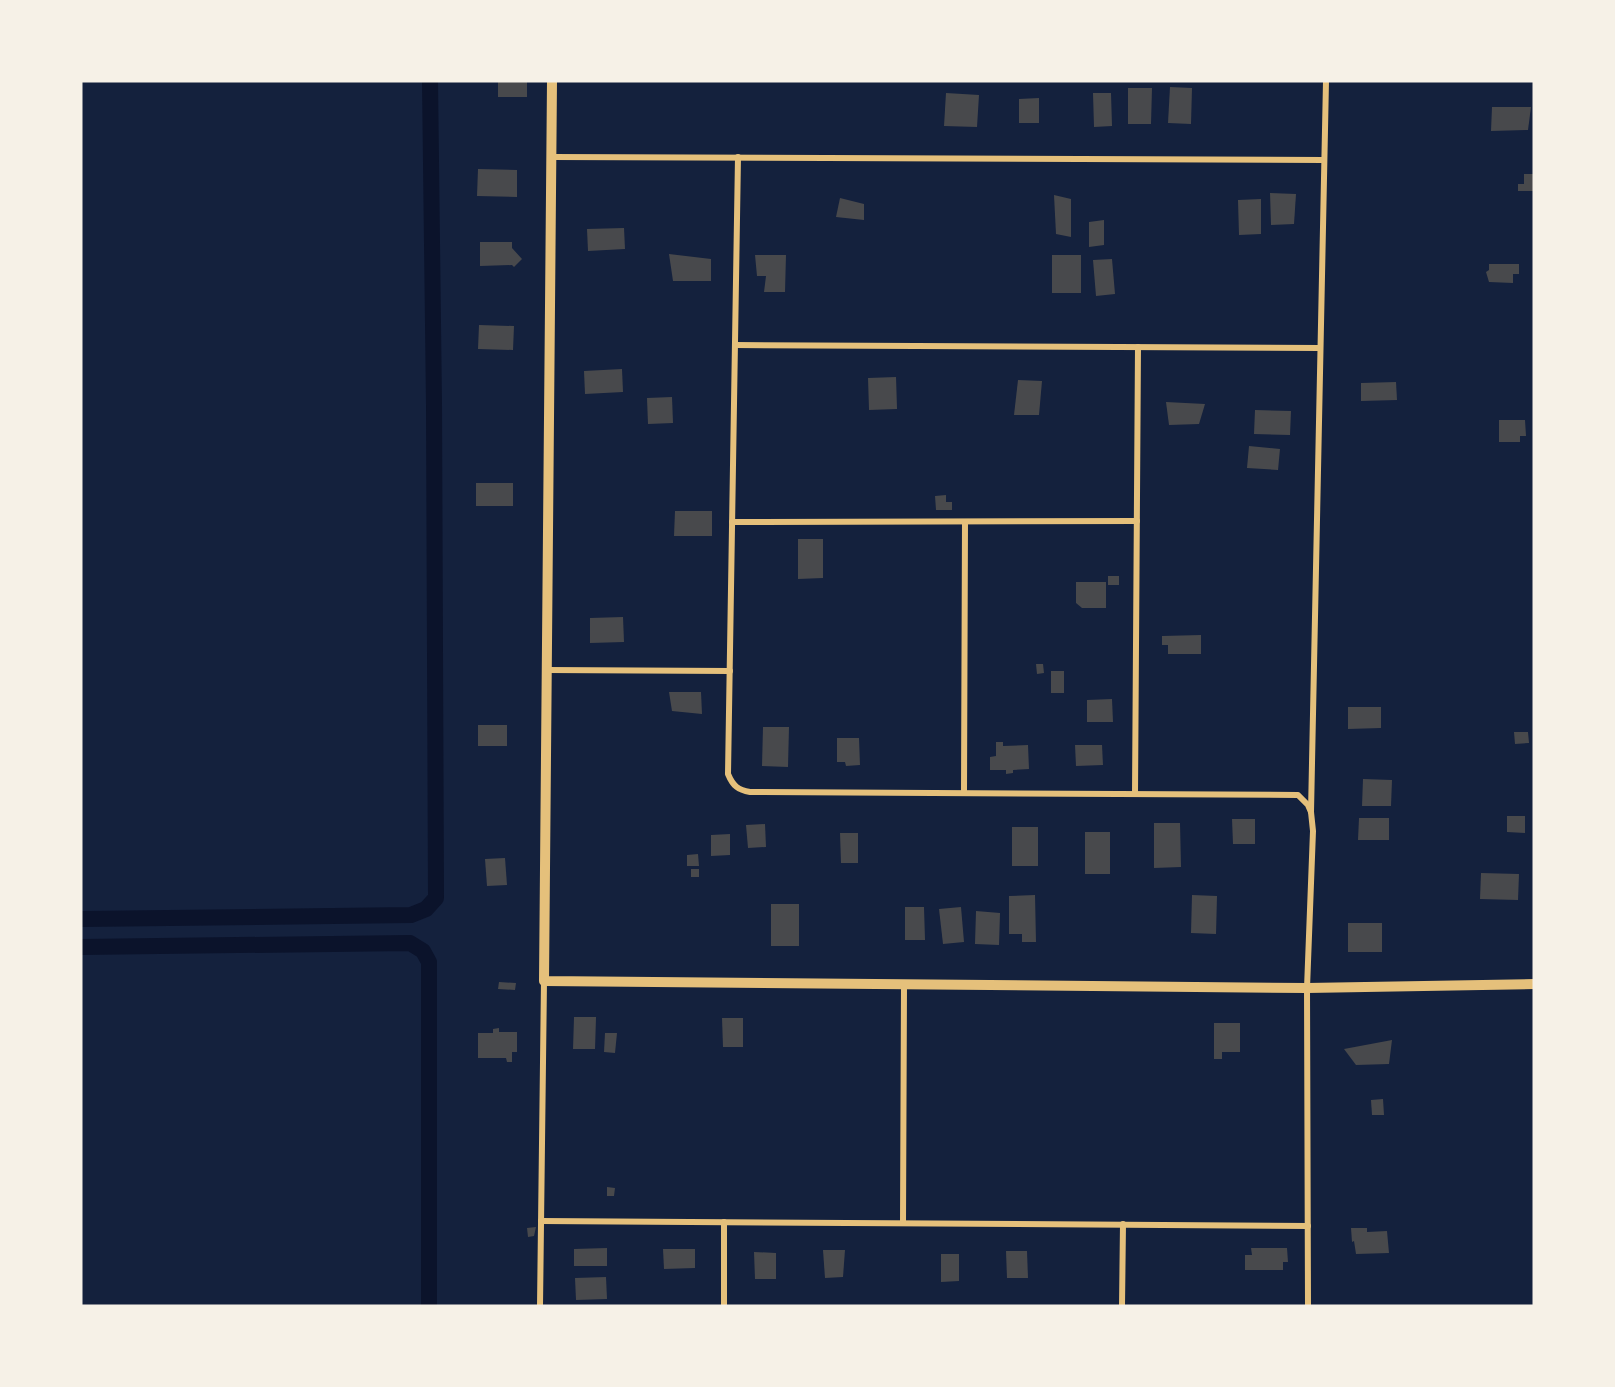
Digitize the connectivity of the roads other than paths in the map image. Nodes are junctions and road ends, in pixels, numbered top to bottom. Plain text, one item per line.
1 (552, 81) edge
2 (1326, 81) edge
3 (552, 157) junction
4 (738, 157) junction
5 (1324, 160) junction
6 (735, 345) junction
7 (1138, 347) junction
8 (1320, 348) junction
9 (1137, 521) junction
10 (732, 522) junction
11 (965, 522) junction
12 (547, 670) junction
13 (730, 671) junction
14 (964, 793) junction
15 (1135, 794) junction
16 (1311, 812) junction
17 (544, 981) junction
18 (1534, 984) edge
19 (904, 986) junction
20 (1307, 988) junction
21 (541, 1221) junction
22 (724, 1222) junction
23 (903, 1223) junction
24 (1123, 1224) junction
25 (1308, 1226) junction
26 (540, 1306) edge
27 (724, 1306) edge
28 (1122, 1306) edge
29 (1308, 1306) edge

1 - 3 street
2 - 5 street
3 - 4 street
3 - 12 street
4 - 5 street
4 - 6 street
5 - 8 street
6 - 7 street
6 - 10 street
7 - 8 street
7 - 9 street
8 - 16 street
9 - 11 street
9 - 15 street
10 - 11 street
10 - 13 street
11 - 14 street
12 - 13 street
12 - 17 street
13 - 14 street
14 - 15 street
15 - 16 street
16 - 20 street
17 - 19 street
17 - 21 street
18 - 20 street
19 - 20 street
19 - 23 street
20 - 25 street
21 - 22 street
21 - 26 street
22 - 23 street
22 - 27 street
23 - 24 street
24 - 25 street
24 - 28 street
25 - 29 street

